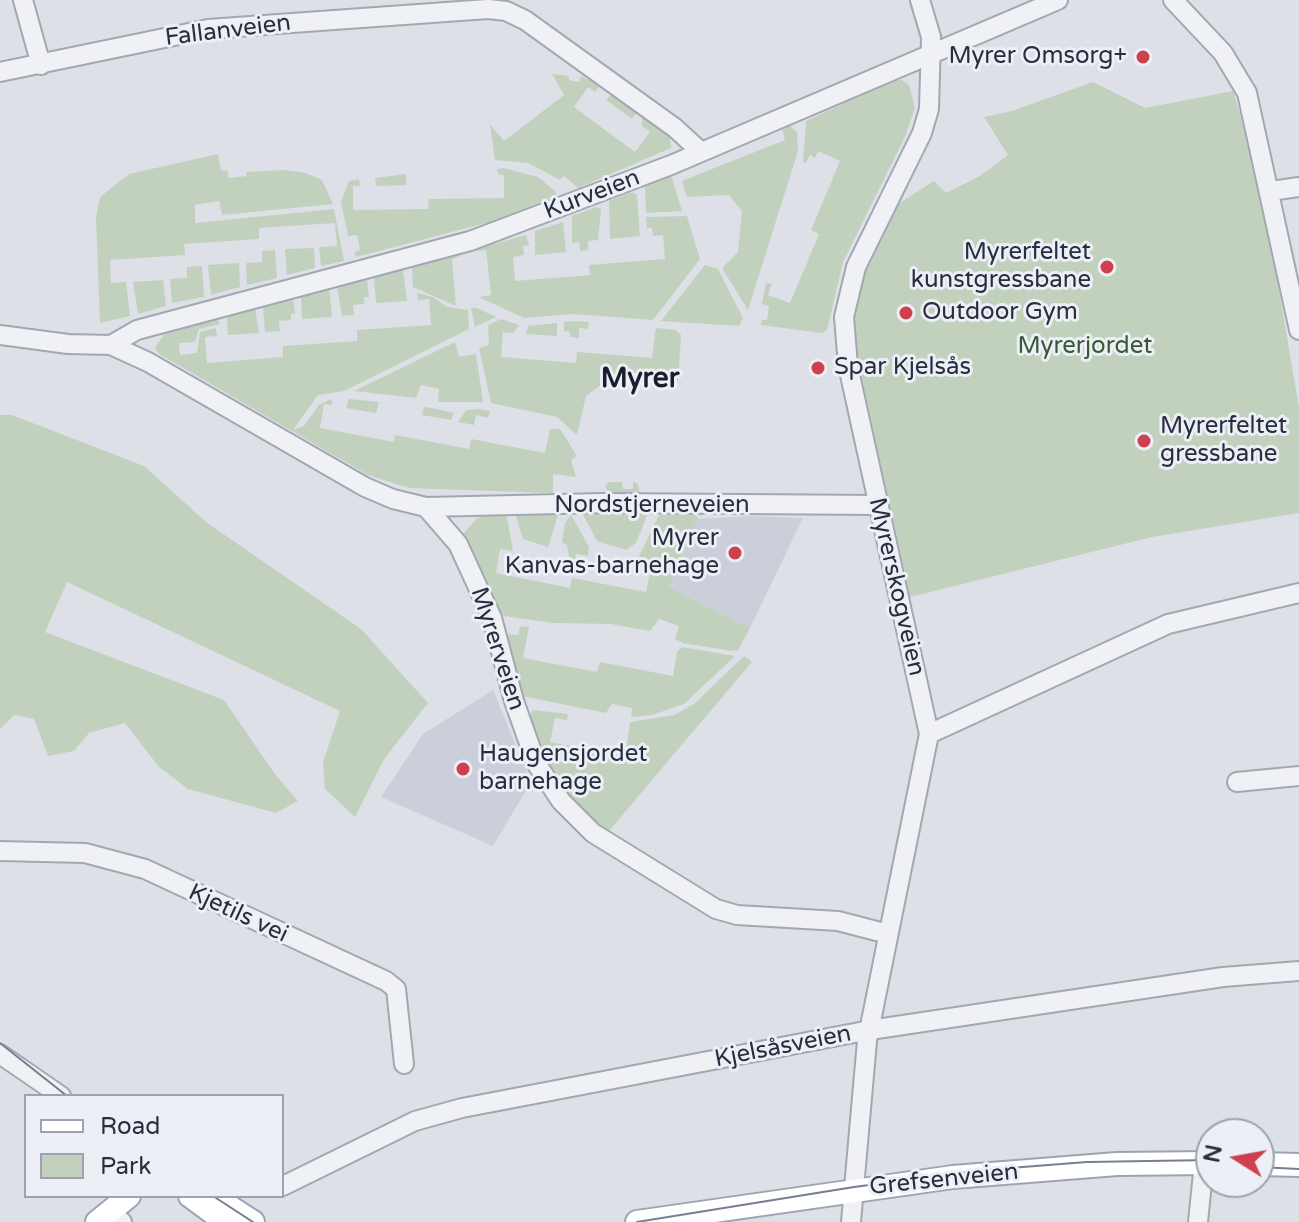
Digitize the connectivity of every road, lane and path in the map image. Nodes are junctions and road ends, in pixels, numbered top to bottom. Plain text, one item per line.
1 (23, 0) edge
2 (920, 0) edge
3 (1058, 0) edge
4 (1173, 0) edge
5 (930, 53) junction
6 (41, 65) junction
7 (0, 72) edge
8 (700, 151) junction
9 (1299, 187) edge
10 (1271, 191) junction
11 (1299, 330) edge
12 (0, 335) edge
13 (111, 345) junction
14 (878, 505) junction
15 (426, 507) junction
16 (1299, 593) edge
17 (929, 734) junction
18 (1299, 776) edge
19 (1237, 782) dead end
20 (0, 851) edge
21 (888, 934) junction
22 (1299, 971) edge
23 (870, 1030) junction
24 (0, 1054) edge
25 (404, 1064) dead end
26 (58, 1094) edge
27 (1195, 1163) edge
28 (1275, 1164) edge
29 (1299, 1165) edge
30 (284, 1186) edge
31 (854, 1190) junction
32 (127, 1198) edge
33 (193, 1198) edge
34 (216, 1198) edge
35 (1202, 1198) edge
36 (110, 1219) edge
37 (675, 1220) edge
38 (225, 1222) edge
39 (253, 1222) edge
40 (637, 1222) edge
41 (851, 1222) edge
42 (1198, 1222) edge

1 - 6 street
2 - 5 street, Myrerskogveien
3 - 5 street, Kurveien
4 - 10 street
5 - 8 street, Kurveien
5 - 14 street, Myrerskogveien
6 - 7 street, Fallanveien
6 - 8 street, Fallanveien
8 - 13 street, Kurveien
9 - 10 street
10 - 11 street
12 - 13 street
13 - 15 street
14 - 15 street, Nordstjerneveien
14 - 17 street, Myrerskogveien
15 - 21 street, Myrerveien
16 - 17 street
17 - 21 street, Myrerskogveien
18 - 19 street
20 - 25 street, Kjetils vei
21 - 23 street, Myrerskogveien
22 - 23 street, Kjelsåsveien
23 - 30 street, Kjelsåsveien
23 - 31 street, Myrerskogveien
24 - 26 street
27 - 31 main road, Grefsenveien
28 - 29 main road
31 - 37 main road, Grefsenveien
31 - 41 street, Myrerskogveien
32 - 36 main road
33 - 38 main road
34 - 39 main road
35 - 42 street
37 - 40 main road, Grefsenveien

